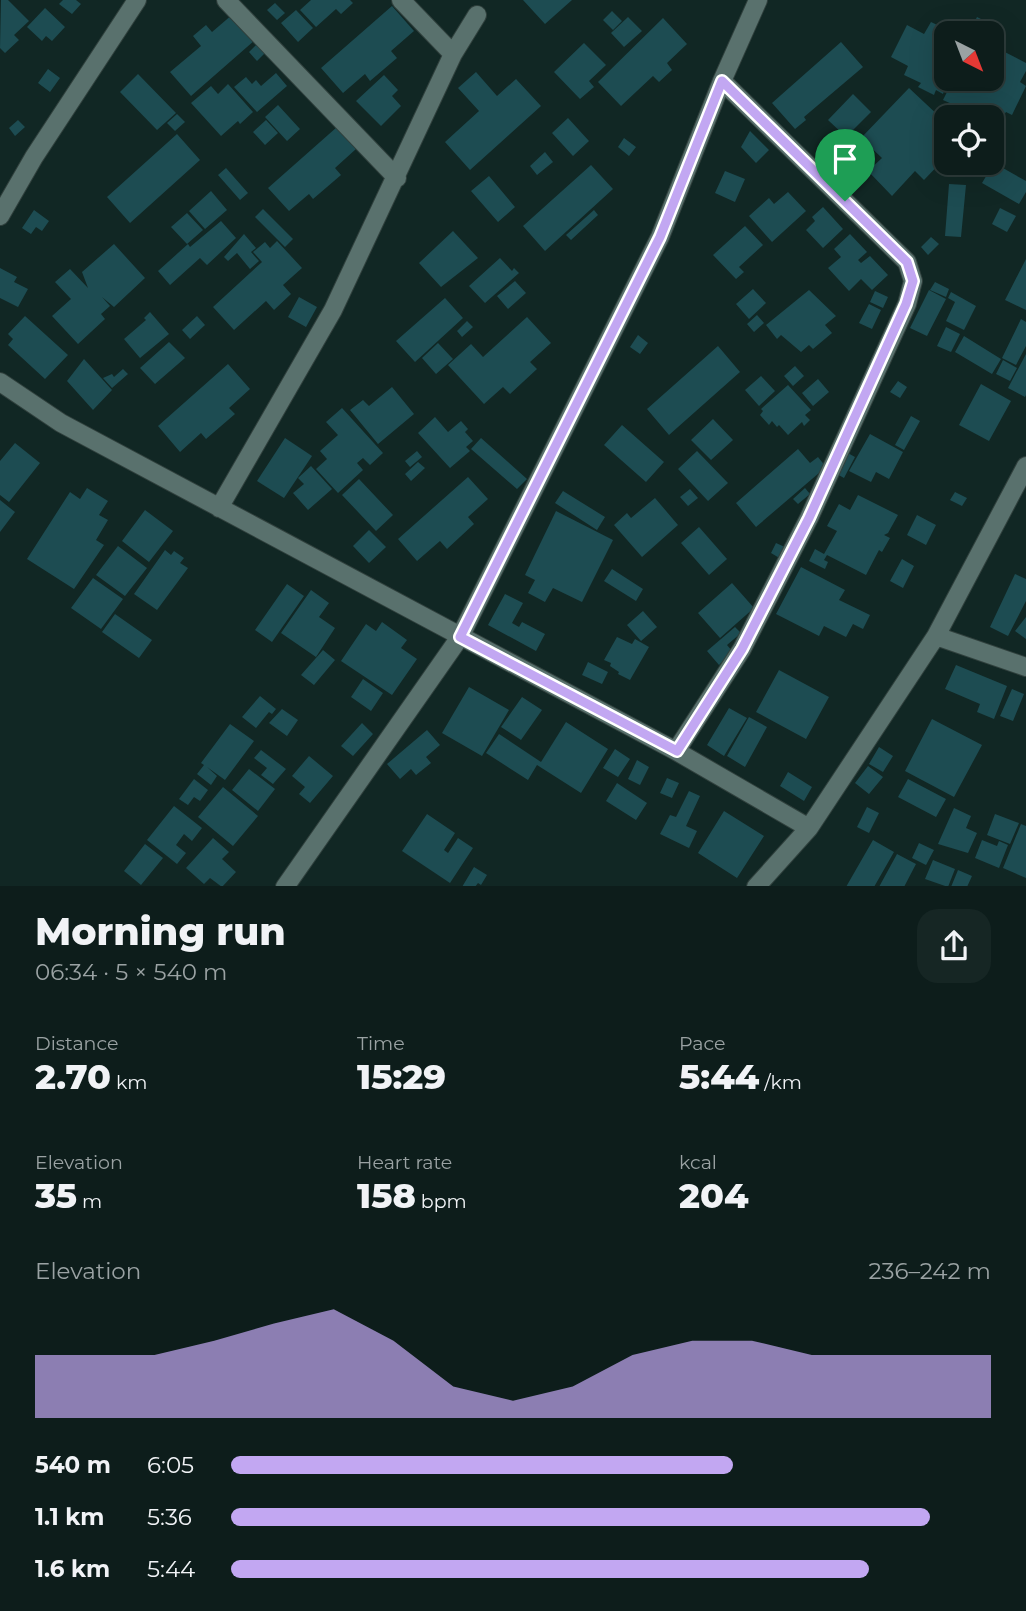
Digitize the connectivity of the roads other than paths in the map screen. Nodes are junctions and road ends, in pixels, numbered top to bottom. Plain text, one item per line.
1 (137, 0) edge
2 (226, 0) edge
3 (401, 0) edge
4 (758, 0) edge
5 (477, 15) dead end
6 (453, 54) junction
7 (722, 81) junction
8 (397, 178) junction
9 (0, 216) edge
10 (0, 382) edge
11 (1026, 466) edge
12 (219, 508) junction
13 (936, 636) junction
14 (460, 637) junction
15 (1026, 667) edge
16 (677, 751) junction
17 (809, 828) junction
18 (286, 886) edge
19 (757, 886) edge

1 - 9 street
2 - 8 street
3 - 6 street
4 - 7 street
5 - 6 street
6 - 8 street
7 - 14 street
7 - 16 street
8 - 12 street
10 - 12 street
11 - 13 street
12 - 14 street
13 - 15 street
13 - 17 street
14 - 16 street
14 - 18 street
16 - 17 street
17 - 19 street

